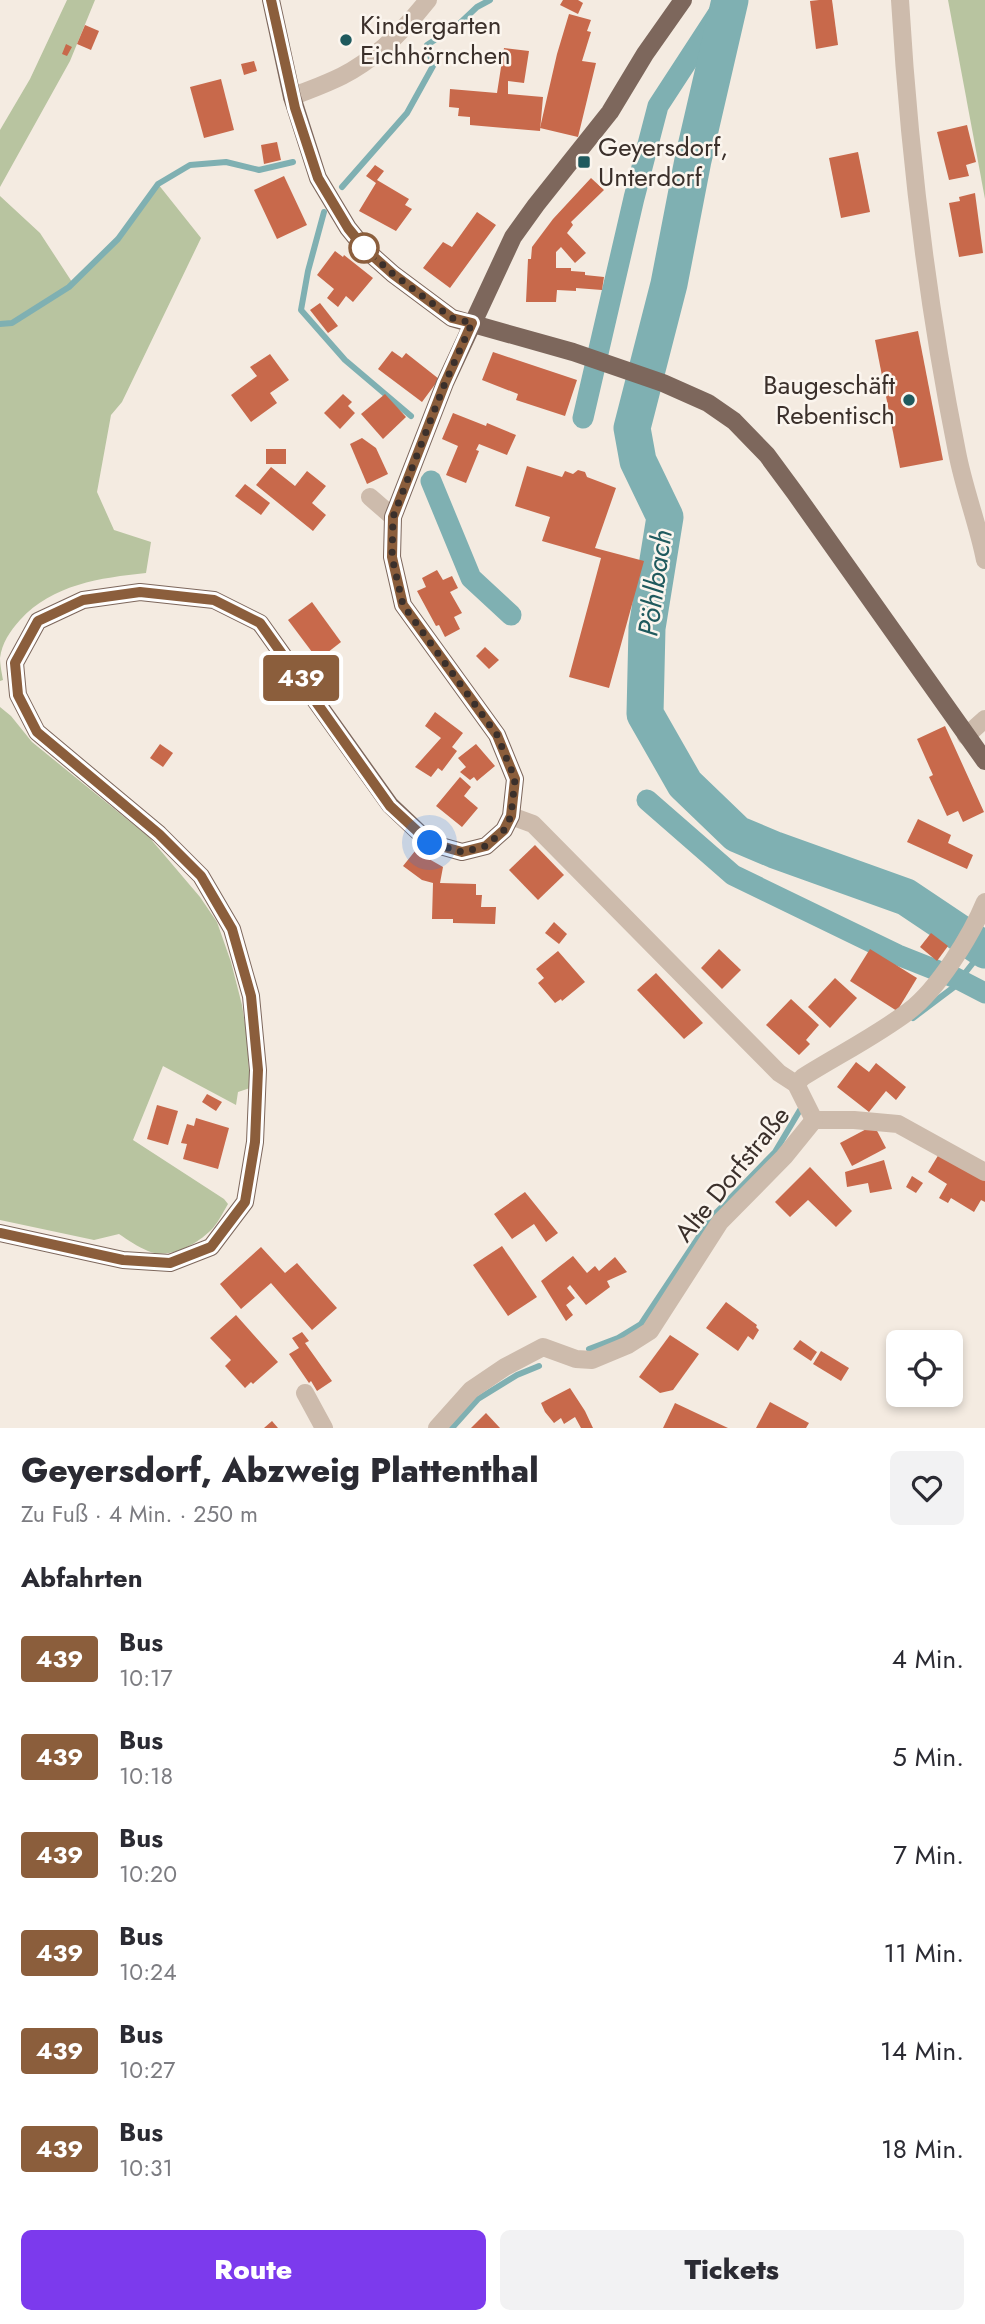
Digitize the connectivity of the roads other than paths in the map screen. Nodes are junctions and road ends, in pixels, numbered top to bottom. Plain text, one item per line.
1 (271, 0) edge
2 (428, 0) edge
3 (683, 0) edge
4 (900, 0) edge
5 (292, 97) junction
6 (472, 323) junction
7 (370, 498) dead end
8 (393, 517) junction
9 (985, 560) edge
10 (985, 719) edge
11 (965, 736) junction
12 (985, 761) edge
13 (511, 816) junction
14 (985, 902) edge
15 (796, 1084) junction
16 (814, 1120) junction
17 (985, 1172) edge
18 (0, 1233) edge
19 (305, 1393) dead end
20 (324, 1428) edge
21 (436, 1428) edge

1 - 5 main road
2 - 5 street
3 - 6 main road
4 - 9 street
5 - 6 main road
6 - 8 main road
6 - 11 main road
7 - 8 street
8 - 13 main road
10 - 11 street
11 - 12 main road
13 - 15 street, Alte Dorfstraße
13 - 18 main road
14 - 15 street, Alte Dorfstraße
15 - 16 street, Alte Dorfstraße
16 - 17 street
16 - 21 street, Alte Dorfstraße
19 - 20 street

